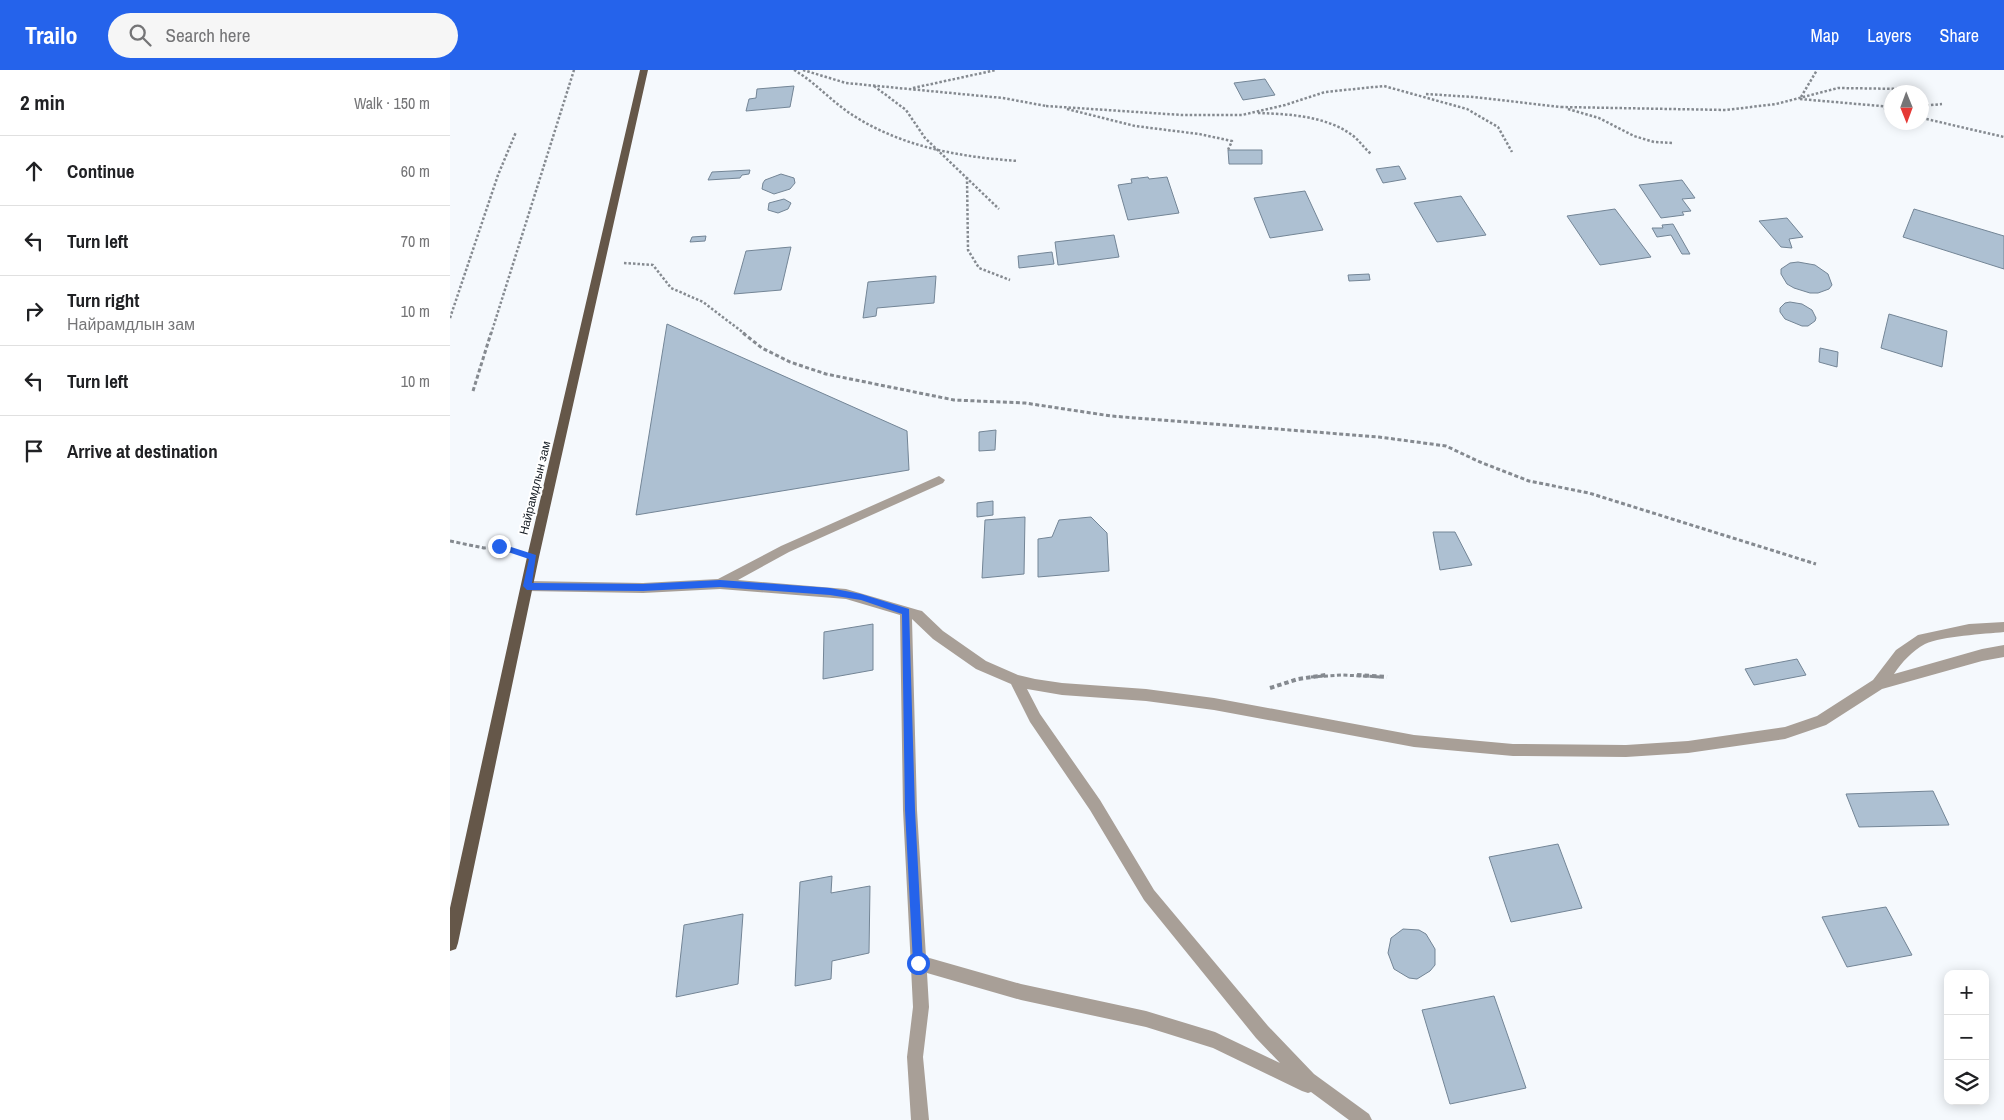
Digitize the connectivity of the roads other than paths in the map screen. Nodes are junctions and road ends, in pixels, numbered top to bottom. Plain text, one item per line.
1 (644, 70) edge
2 (939, 480) dead end
3 (720, 584) junction
4 (527, 586) junction
5 (906, 612) junction
6 (2004, 627) edge
7 (2004, 652) edge
8 (1016, 680) junction
9 (1878, 684) junction
10 (450, 943) edge
11 (918, 963) junction
12 (1326, 1094) junction
13 (920, 1120) edge
14 (1363, 1120) edge

1 - 4 main road, Найрамдлын зам
2 - 3 street
3 - 4 street
3 - 5 street
4 - 10 main road, Найрамдлын зам
5 - 8 street
5 - 11 street
6 - 9 street
7 - 9 street
8 - 9 street
8 - 12 street
11 - 12 street
11 - 13 street
12 - 14 street

